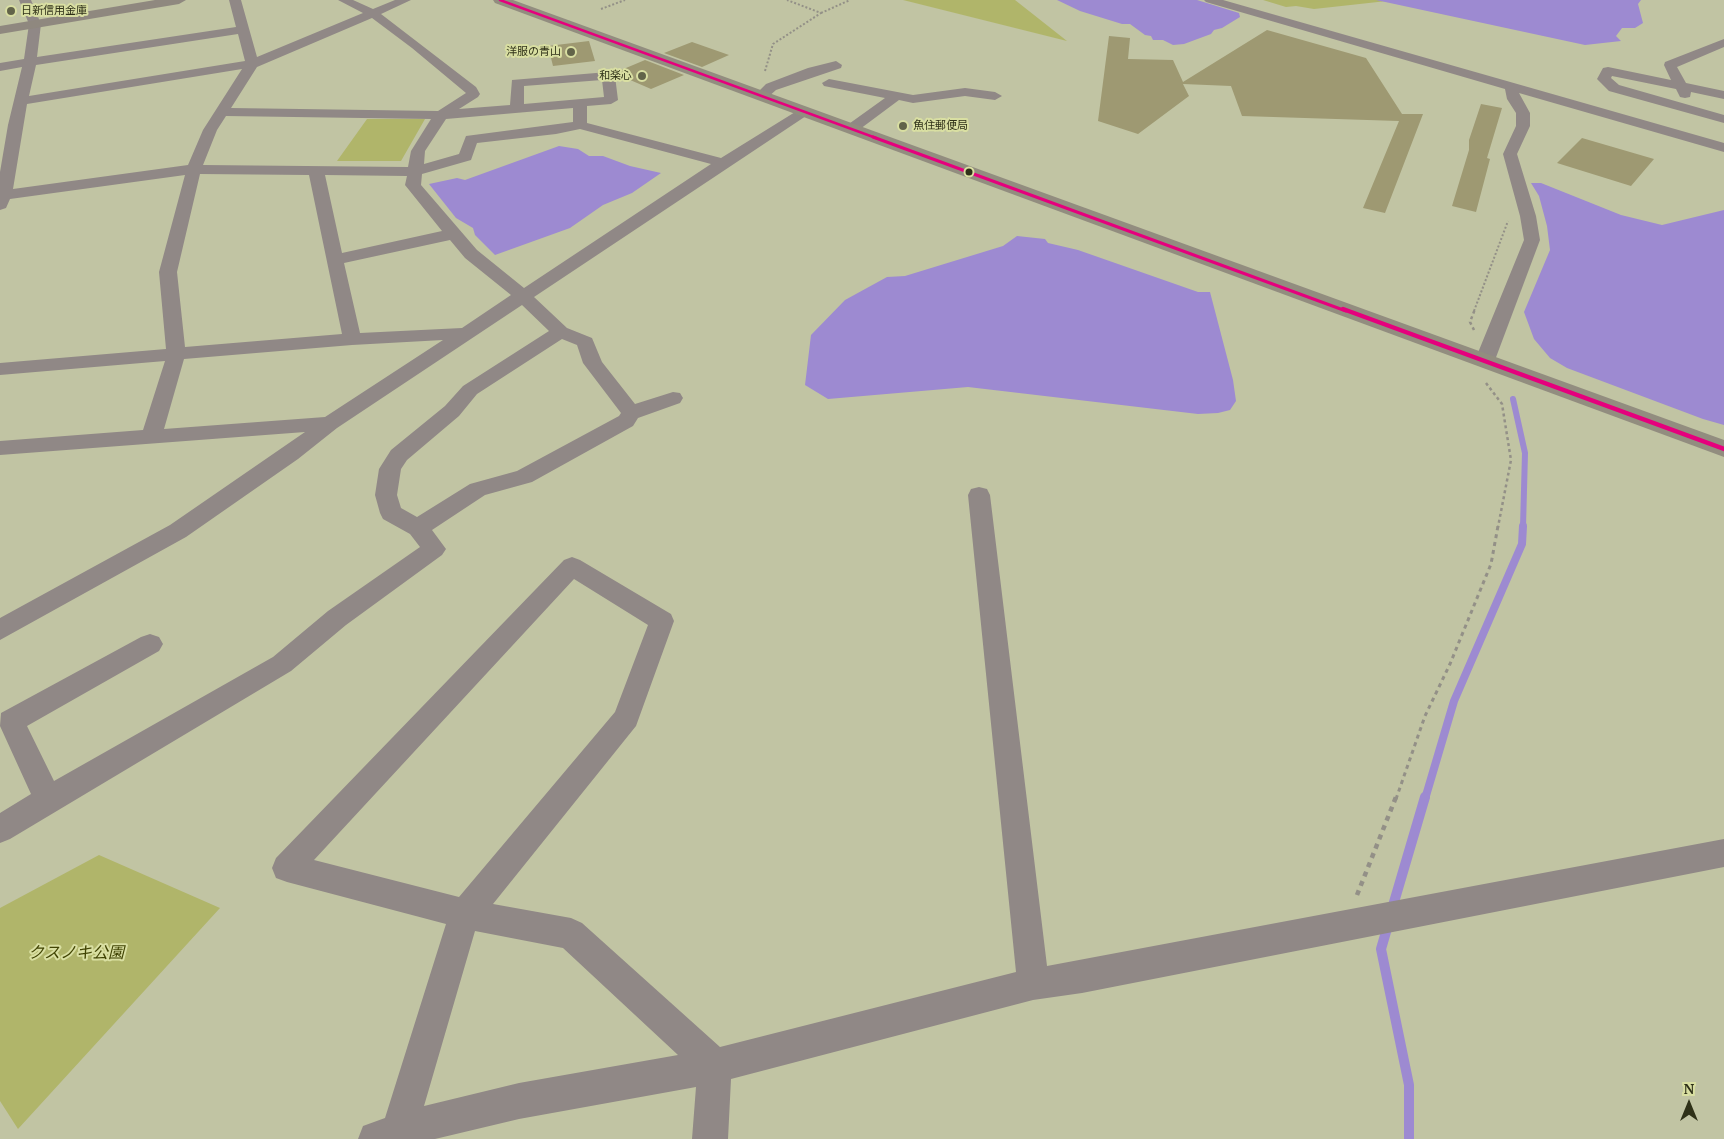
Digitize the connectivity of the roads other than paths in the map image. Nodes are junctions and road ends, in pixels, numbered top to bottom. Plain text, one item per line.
1 (25, 0) edge
2 (179, 0) edge
3 (235, 0) edge
4 (344, 0) edge
5 (405, 0) edge
6 (500, 0) edge
7 (1210, 0) edge
8 (372, 13) junction
9 (35, 24) junction
10 (0, 30) edge
11 (241, 30) junction
12 (1724, 43) edge
13 (30, 63) junction
14 (252, 64) junction
15 (836, 65) dead end
16 (0, 67) edge
17 (828, 83) dead end
18 (1680, 85) junction
19 (1511, 88) junction
20 (767, 91) junction
21 (1724, 95) edge
22 (995, 96) dead end
23 (895, 97) junction
24 (22, 101) junction
25 (580, 103) junction
26 (518, 109) junction
27 (221, 112) junction
28 (805, 112) junction
29 (1695, 112) junction
30 (441, 116) junction
31 (1724, 119) edge
32 (580, 125) junction
33 (8, 126) edge
34 (851, 128) junction
35 (1721, 147) edge
36 (723, 163) junction
37 (194, 169) junction
38 (316, 172) junction
39 (414, 172) junction
40 (2, 200) edge
41 (453, 234) junction
42 (334, 260) junction
43 (523, 296) junction
44 (468, 332) junction
45 (560, 332) junction
46 (352, 339) junction
47 (176, 354) junction
48 (1485, 360) junction
49 (0, 369) edge
50 (673, 398) dead end
51 (631, 413) junction
52 (330, 423) junction
53 (152, 435) junction
54 (0, 448) edge
55 (1724, 449) edge
56 (979, 495) dead end
57 (418, 528) junction
58 (0, 630) edge
59 (150, 644) dead end
60 (48, 799) junction
61 (0, 829) edge
62 (1724, 853) edge
63 (465, 914) junction
64 (1033, 984) junction
65 (716, 1066) junction
66 (388, 1134) edge
67 (710, 1139) edge

1 - 9 street
2 - 9 main road
3 - 11 street
4 - 8 street
5 - 8 street
6 - 20 highway
7 - 19 street
8 - 14 street
8 - 30 street
9 - 10 main road
9 - 13 street
11 - 13 street
11 - 14 street
12 - 18 street
13 - 16 street
13 - 24 street
14 - 24 street
14 - 27 street
15 - 20 street
17 - 23 street
18 - 21 street
18 - 29 street
18 - 29 street
19 - 35 street
19 - 48 street
20 - 28 highway
22 - 23 street
23 - 34 street
24 - 33 street
25 - 26 street
25 - 26 street
25 - 32 street
26 - 30 street
27 - 30 street
27 - 37 street
28 - 34 highway
28 - 36 street
29 - 31 street
29 - 35 street
30 - 39 street
32 - 36 street
32 - 39 street
33 - 40 street
34 - 48 highway
36 - 43 street
37 - 38 street
37 - 40 street
37 - 47 street
38 - 39 street
38 - 42 street
39 - 41 street
41 - 42 street
41 - 43 street
42 - 46 street
43 - 44 street
43 - 45 street
44 - 46 street
44 - 52 street
45 - 51 street
45 - 57 street
46 - 47 street
47 - 49 street
47 - 53 street
48 - 55 highway
50 - 51 street
51 - 57 street
52 - 53 street
52 - 58 street
53 - 54 street
56 - 64 street
57 - 60 street
59 - 60 street
60 - 61 street
62 - 64 street
63 - 63 street
63 - 65 street
63 - 66 street
64 - 65 street
65 - 66 street
65 - 67 street

